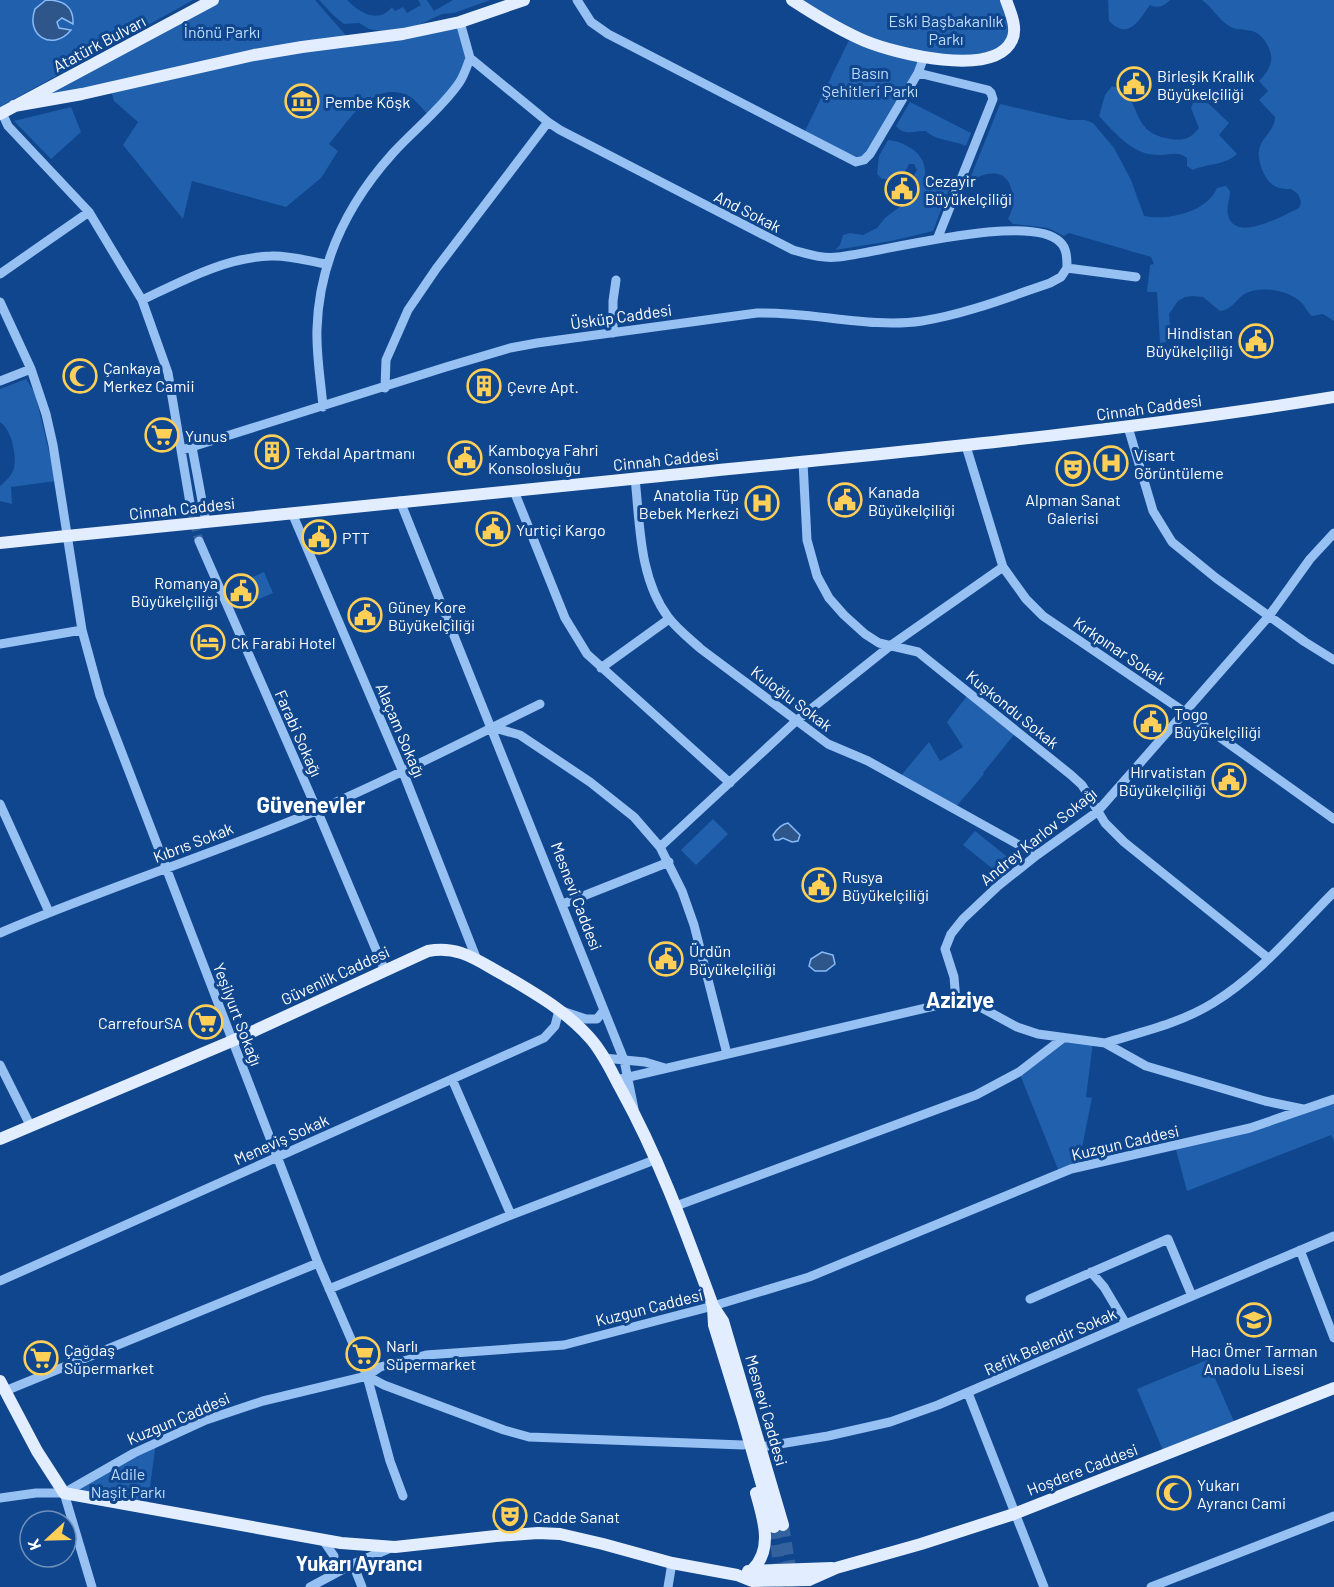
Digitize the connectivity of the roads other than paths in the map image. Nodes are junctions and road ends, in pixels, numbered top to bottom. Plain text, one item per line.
1 (213, 0) edge
2 (524, 0) edge
3 (577, 0) edge
4 (792, 0) edge
5 (1006, 0) edge
6 (460, 22) junction
7 (924, 57) junction
8 (470, 58) junction
9 (918, 73) junction
10 (14, 106) junction
11 (1, 113) edge
12 (548, 122) junction
13 (89, 212) junction
14 (938, 237) junction
15 (326, 264) junction
16 (1068, 268) junction
17 (0, 274) edge
18 (1136, 277) dead end
19 (616, 280) dead end
20 (142, 300) junction
21 (0, 302) edge
22 (613, 333) junction
23 (31, 369) junction
24 (0, 381) edge
25 (385, 388) junction
26 (1333, 399) edge
27 (323, 407) junction
28 (1128, 427) junction
29 (966, 446) junction
30 (192, 447) junction
31 (182, 450) junction
32 (803, 462) junction
33 (635, 478) junction
34 (514, 491) junction
35 (400, 501) junction
36 (191, 509) tunnel mouth
37 (292, 513) junction
38 (206, 522) junction
39 (1334, 533) edge
40 (68, 536) junction
41 (200, 541) tunnel mouth
42 (0, 543) edge
43 (1003, 567) junction
44 (1269, 616) junction
45 (669, 619) junction
46 (82, 630) junction
47 (0, 644) edge
48 (890, 646) junction
49 (1334, 660) edge
50 (601, 668) junction
51 (540, 704) dead end
52 (1185, 713) junction
53 (796, 721) junction
54 (491, 727) junction
55 (403, 772) junction
56 (730, 783) junction
57 (0, 804) edge
58 (317, 810) junction
59 (1097, 812) junction
60 (1334, 819) edge
61 (660, 848) junction
62 (1037, 855) junction
63 (669, 862) junction
64 (167, 869) junction
65 (1334, 892) edge
66 (563, 904) junction
67 (49, 912) junction
68 (0, 933) edge
69 (1268, 958) junction
70 (477, 960) junction
71 (384, 971) junction
72 (956, 1001) junction
73 (559, 1010) junction
74 (604, 1010) junction
75 (1062, 1039) junction
76 (232, 1041) junction
77 (1106, 1043) junction
78 (727, 1054) junction
79 (604, 1058) junction
80 (624, 1060) junction
81 (0, 1065) edge
82 (665, 1068) junction
83 (452, 1079) junction
84 (623, 1079) junction
85 (1334, 1099) edge
86 (1303, 1109) junction
87 (635, 1114) joint
88 (30, 1125) junction
89 (0, 1139) edge
90 (277, 1157) junction
91 (657, 1159) junction
92 (676, 1206) junction
93 (511, 1215) junction
94 (1334, 1236) edge
95 (1300, 1250) junction
96 (318, 1263) junction
97 (1091, 1272) junction
98 (0, 1281) edge
99 (329, 1288) junction
100 (1192, 1296) junction
101 (1030, 1299) dead end
102 (713, 1306) junction
103 (1125, 1324) junction
104 (1334, 1338) edge
105 (367, 1377) junction
106 (3, 1386) edge
107 (1334, 1388) edge
108 (968, 1393) junction
109 (743, 1419) junction
110 (743, 1445) junction
111 (766, 1446) junction
112 (64, 1493) junction
113 (402, 1496) dead end
114 (0, 1498) edge
115 (1014, 1514) junction
116 (1334, 1516) edge
117 (323, 1540) junction
118 (395, 1546) junction
119 (672, 1563) junction
120 (353, 1564) junction
121 (836, 1568) junction
122 (752, 1570) junction
123 (737, 1575) junction
124 (330, 1576) junction
125 (808, 1584) edge
126 (92, 1587) edge
127 (310, 1587) edge
128 (362, 1587) edge
129 (668, 1587) edge
130 (1044, 1587) edge
131 (1151, 1587) edge

1 - 10 main road, Atatürk Bulvarı
2 - 6 main road
3 - 9 street
4 - 7 main road
5 - 7 main road
6 - 8 street
6 - 10 main road
7 - 9 street
8 - 12 street, And Sokak
8 - 15 street
9 - 14 street
10 - 11 main road, Atatürk Bulvarı
11 - 13 street
12 - 14 street, And Sokak
12 - 25 street
13 - 17 street
13 - 20 street
14 - 16 street, And Sokak
15 - 20 street
15 - 27 street
16 - 18 street
16 - 22 street, Üsküp Caddesi
19 - 22 street
20 - 31 street
21 - 23 street, Yeşilyurt Sokağı
22 - 25 street, Üsküp Caddesi
23 - 24 street
23 - 40 street, Yeşilyurt Sokağı
25 - 27 street, Üsküp Caddesi
26 - 28 main road, Cinnah Caddesi
27 - 30 street, Üsküp Caddesi
28 - 29 main road, Cinnah Caddesi
28 - 44 street
29 - 32 main road, Cinnah Caddesi
29 - 43 street, Kırkpınar Sokak
30 - 31 street, Üsküp Caddesi
30 - 38 street
31 - 36 street
32 - 33 main road, Cinnah Caddesi
32 - 48 street, Kuşkondu Sokak
33 - 34 main road, Cinnah Caddesi
33 - 45 street, Kuloğlu Sokak
34 - 35 main road, Cinnah Caddesi
34 - 50 street
35 - 37 main road, Cinnah Caddesi
35 - 54 street, Mesnevi Caddesi
37 - 38 main road, Cinnah Caddesi
37 - 55 street, Alaçam Sokağı
38 - 40 main road, Cinnah Caddesi
39 - 44 street, Andrey Karlov Sokağı
40 - 42 main road, Cinnah Caddesi
40 - 46 street, Yeşilyurt Sokağı
41 - 58 street, Farabi Sokağı
43 - 48 street
43 - 52 street, Kırkpınar Sokak
44 - 49 street
44 - 52 street, Andrey Karlov Sokağı
45 - 50 street
45 - 53 street, Kuloğlu Sokak
46 - 47 street
46 - 64 street, Yeşilyurt Sokağı
48 - 53 street
48 - 59 street, Kuşkondu Sokak
50 - 56 street
51 - 54 street, Kıbrıs Sokak
52 - 59 street, Andrey Karlov Sokağı
52 - 60 street, Kırkpınar Sokak
53 - 56 street
53 - 62 street, Kuloğlu Sokak
54 - 55 street, Kıbrıs Sokak
54 - 61 street
54 - 66 street, Mesnevi Caddesi
55 - 58 street, Kıbrıs Sokak
55 - 70 street, Alaçam Sokağı
56 - 61 street
57 - 67 street
58 - 64 street, Kıbrıs Sokak
58 - 71 street, Farabi Sokağı
59 - 62 street, Andrey Karlov Sokağı
59 - 69 street, Kuşkondu Sokak
61 - 63 street
62 - 72 street, Andrey Karlov Sokağı
63 - 66 street
63 - 78 street
64 - 67 street, Kıbrıs Sokak
64 - 76 street, Yeşilyurt Sokağı
65 - 69 street
66 - 74 street, Mesnevi Caddesi
67 - 68 street, Kıbrıs Sokak
69 - 77 street
70 - 71 main road, Güvenlik Caddesi
70 - 73 main road, Güvenlik Caddesi
71 - 76 main road, Güvenlik Caddesi
72 - 75 street
72 - 78 street
73 - 74 street
73 - 79 main road, Güvenlik Caddesi
73 - 83 street, Meneviş Sokak
74 - 80 street, Mesnevi Caddesi
75 - 77 street
75 - 92 street
76 - 88 main road, Güvenlik Caddesi
76 - 90 street, Yeşilyurt Sokağı
77 - 86 street
78 - 82 street
79 - 80 street
79 - 84 main road, Güvenlik Caddesi
80 - 82 street
80 - 84 street, Mesnevi Caddesi
81 - 88 street
82 - 84 street
83 - 90 street, Meneviş Sokak
83 - 93 street
84 - 87 main road, Güvenlik Caddesi
85 - 86 street, Kuzgun Caddesi
86 - 102 street, Kuzgun Caddesi
87 - 91 main road, Mesnevi Caddesi
88 - 89 main road, Güvenlik Caddesi
90 - 96 street, Yeşilyurt Sokağı
90 - 98 street, Meneviş Sokak
91 - 92 main road, Mesnevi Caddesi
91 - 93 street
92 - 102 main road, Mesnevi Caddesi
93 - 99 street
94 - 95 street, Refik Belendir Sokak
95 - 100 street, Refik Belendir Sokak
95 - 104 street
96 - 99 street, Yeşilyurt Sokağı
96 - 106 street
97 - 100 street
97 - 101 street
97 - 103 street
99 - 105 street, Yeşilyurt Sokağı
100 - 103 street, Refik Belendir Sokak
102 - 105 street, Kuzgun Caddesi
102 - 109 main road, Mesnevi Caddesi
102 - 111 main road, Mesnevi Caddesi
103 - 108 street, Refik Belendir Sokak
105 - 110 street
105 - 112 street, Kuzgun Caddesi
105 - 113 street, Yeşilyurt Sokağı
106 - 112 main road
107 - 115 main road, Hoşdere Caddesi
108 - 111 street, Refik Belendir Sokak
108 - 115 street
109 - 110 main road
109 - 111 main road, Mesnevi Caddesi
110 - 122 main road
112 - 114 street, Kuzgun Caddesi
112 - 117 main road
112 - 126 street
115 - 121 main road, Hoşdere Caddesi
115 - 130 street
116 - 131 street
117 - 118 main road
117 - 124 street
118 - 119 main road
118 - 120 street
119 - 123 main road
119 - 129 street
120 - 124 street
120 - 128 street
121 - 122 main road
121 - 125 main road
122 - 123 main road
123 - 125 main road
124 - 127 street

